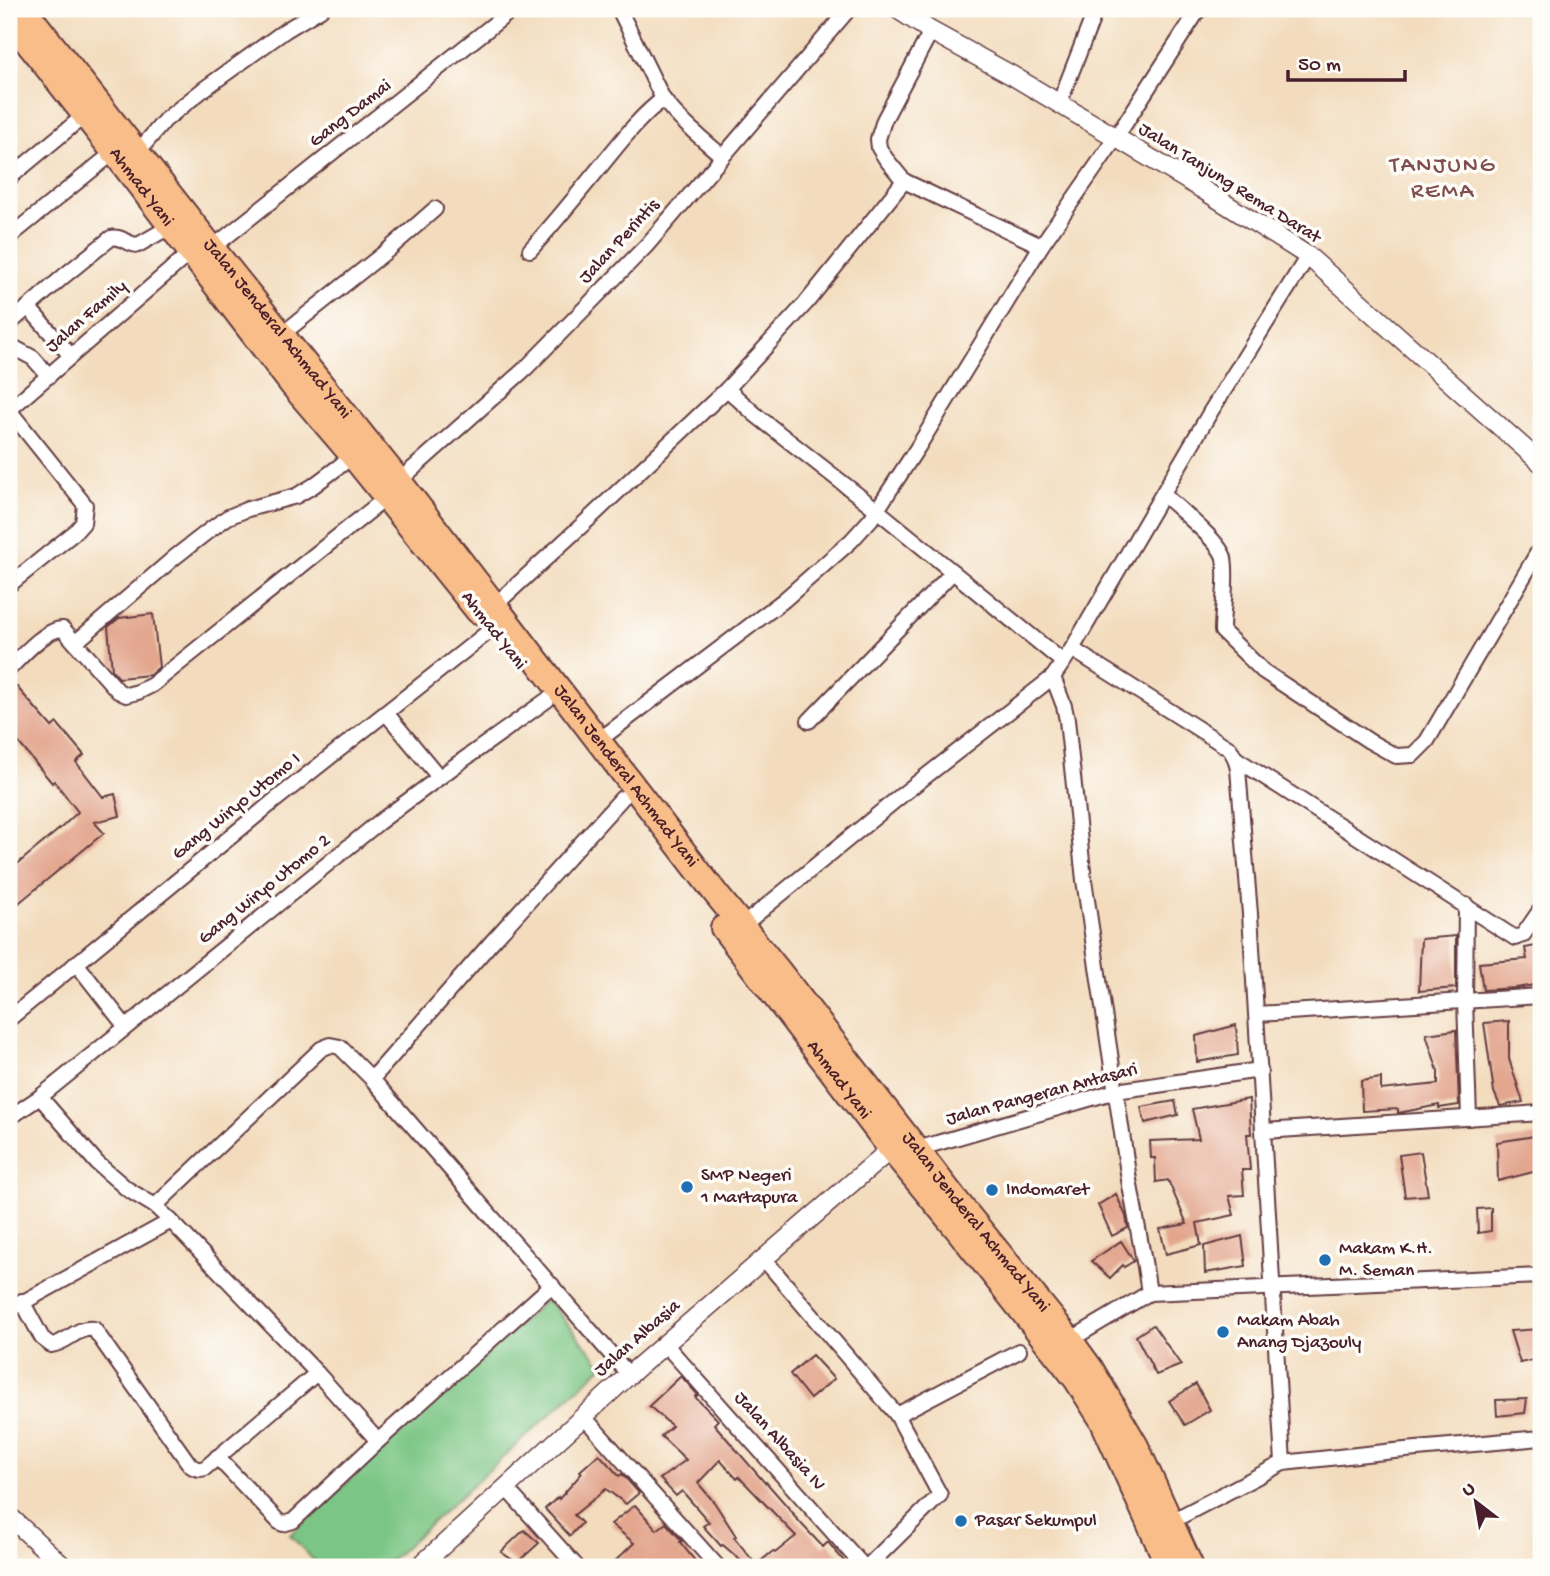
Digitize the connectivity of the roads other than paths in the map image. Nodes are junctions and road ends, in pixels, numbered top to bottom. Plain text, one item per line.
1 (24, 9) edge
2 (321, 9) edge
3 (513, 9) edge
4 (619, 9) edge
5 (849, 9) edge
6 (1096, 9) edge
7 (1199, 9) edge
8 (906, 11) edge
9 (9, 19) edge
10 (931, 31) junction
11 (663, 99) junction
12 (1059, 104) junction
13 (85, 115) junction
14 (1115, 139) junction
15 (125, 153) junction
16 (722, 156) junction
17 (9, 178) edge
18 (904, 181) junction
19 (435, 209) dead end
20 (170, 226) junction
21 (9, 237) edge
22 (1041, 246) junction
23 (201, 250) junction
24 (530, 250) dead end
25 (1308, 256) junction
26 (28, 307) junction
27 (9, 324) edge
28 (281, 335) junction
29 (9, 345) edge
30 (71, 356) junction
31 (49, 376) junction
32 (727, 389) junction
33 (322, 402) junction
34 (9, 410) edge
35 (344, 429) junction
36 (353, 456) junction
37 (1541, 463) edge
38 (392, 490) junction
39 (1163, 494) junction
40 (877, 510) junction
41 (1541, 547) edge
42 (953, 572) junction
43 (9, 585) edge
44 (493, 617) junction
45 (76, 642) junction
46 (1073, 649) junction
47 (1063, 662) junction
48 (9, 669) edge
49 (1053, 677) junction
50 (547, 700) junction
51 (386, 713) junction
52 (809, 721) dead end
53 (598, 741) junction
54 (1235, 758) junction
55 (439, 777) junction
56 (622, 798) junction
57 (1466, 905) junction
58 (1541, 909) edge
59 (742, 926) junction
60 (76, 963) junction
61 (1541, 996) edge
62 (1465, 1001) junction
63 (1257, 1014) junction
64 (9, 1018) edge
65 (126, 1027) junction
66 (1260, 1070) junction
67 (372, 1079) junction
68 (1116, 1091) junction
69 (40, 1097) junction
70 (1541, 1113) edge
71 (12, 1115) dead end
72 (1469, 1118) junction
73 (1264, 1132) junction
74 (891, 1149) junction
75 (917, 1149) junction
76 (155, 1206) junction
77 (171, 1221) junction
78 (763, 1258) junction
79 (1001, 1270) junction
80 (1541, 1276) edge
81 (552, 1285) junction
82 (1273, 1289) junction
83 (1149, 1293) junction
84 (22, 1301) junction
85 (9, 1310) edge
86 (1070, 1340) junction
87 (664, 1343) junction
88 (1019, 1351) dead end
89 (317, 1373) junction
90 (629, 1374) junction
91 (897, 1415) junction
92 (583, 1416) junction
93 (1541, 1438) edge
94 (378, 1441) junction
95 (217, 1457) junction
96 (1283, 1463) junction
97 (505, 1487) junction
98 (9, 1516) edge
99 (1170, 1522) junction
100 (424, 1566) edge
101 (64, 1567) edge
102 (577, 1567) edge
103 (718, 1567) edge
104 (866, 1567) edge
105 (1170, 1567) edge
106 (1191, 1567) edge

1 - 15 highway, Jalan Jenderal Achmad Yani
2 - 15 street
3 - 23 street, Gang Damai
4 - 11 street
5 - 16 street, Jalan Perintis
6 - 12 street
7 - 14 street
8 - 10 street, Jalan Tanjung Rema Darat
9 - 13 highway, Ahmad Yani
10 - 12 street, Jalan Tanjung Rema Darat
10 - 18 street
11 - 16 street
11 - 24 street
12 - 14 street, Jalan Tanjung Rema Darat
13 - 15 highway, Ahmad Yani
13 - 17 street
14 - 22 street
14 - 25 street, Jalan Tanjung Rema Darat
15 - 20 highway, Ahmad Yani
15 - 21 street
15 - 23 highway, Jalan Jenderal Achmad Yani
16 - 38 street, Jalan Perintis
18 - 22 street
18 - 32 street, Gang Wiryo Utomo I
19 - 28 street
20 - 23 highway, Ahmad Yani
20 - 26 street
22 - 40 street
23 - 28 highway, Jalan Jenderal Achmad Yani
23 - 30 street, Jalan Family
23 - 33 highway, Ahmad Yani
25 - 37 street, Jalan Tanjung Rema Darat
25 - 39 street
26 - 27 street
26 - 30 street
28 - 33 highway, Jalan Jenderal Achmad Yani
29 - 31 street
30 - 31 street, Jalan Family
31 - 34 street, Jalan Family
32 - 40 street
32 - 44 street, Gang Wiryo Utomo I
33 - 35 highway, Ahmad Yani
34 - 43 street
35 - 36 highway, Ahmad Yani
35 - 38 highway, Jalan Jenderal Achmad Yani
36 - 38 highway, Ahmad Yani
36 - 45 street
38 - 44 highway, Jalan Jenderal Achmad Yani
38 - 45 street, Jalan Perintis
39 - 41 street
39 - 46 street
40 - 42 street
40 - 53 street
42 - 47 street
42 - 52 street
44 - 50 highway, Ahmad Yani
44 - 51 street, Gang Wiryo Utomo I
44 - 53 highway, Jalan Jenderal Achmad Yani
45 - 48 street
46 - 47 street
46 - 54 street
47 - 49 street
49 - 59 street
49 - 68 street
50 - 55 street, Gang Wiryo Utomo 2
50 - 56 highway, Ahmad Yani
51 - 55 street
51 - 60 street, Gang Wiryo Utomo I
53 - 59 highway, Jalan Jenderal Achmad Yani
54 - 57 street
54 - 63 street
55 - 65 street, Gang Wiryo Utomo 2
56 - 67 street
56 - 74 highway, Ahmad Yani
57 - 58 street
57 - 62 street
59 - 75 highway, Jalan Jenderal Achmad Yani
60 - 64 street, Gang Wiryo Utomo I
60 - 65 street
61 - 62 street
62 - 63 street
62 - 72 street
63 - 66 street
65 - 69 street, Gang Wiryo Utomo 2
66 - 68 street, Jalan Pangeran Antasari
66 - 73 street
67 - 76 street
67 - 81 street
68 - 75 street, Jalan Pangeran Antasari
68 - 83 street
69 - 71 street, Gang Wiryo Utomo 2
69 - 76 street
70 - 72 street
72 - 73 street
73 - 82 street
74 - 78 street, Jalan Albasia
74 - 79 highway, Ahmad Yani
75 - 79 highway, Jalan Jenderal Achmad Yani
76 - 77 street
77 - 84 street
77 - 89 street
78 - 87 street, Jalan Albasia
78 - 91 street
79 - 86 highway, Jalan Jenderal Achmad Yani
79 - 105 highway, Ahmad Yani
80 - 82 street
81 - 90 street
81 - 94 street
82 - 83 street
82 - 96 street
83 - 86 street
84 - 85 street
84 - 95 street
86 - 99 highway, Jalan Jenderal Achmad Yani
87 - 90 street, Jalan Albasia
87 - 104 street, Jalan Albasia IV
88 - 91 street
89 - 94 street
89 - 95 street
90 - 92 street, Jalan Albasia
91 - 104 street
92 - 97 street, Jalan Albasia
92 - 103 street
93 - 96 street
94 - 95 street
96 - 99 street
97 - 100 street, Jalan Albasia
97 - 102 street
98 - 101 street
99 - 106 highway, Jalan Jenderal Achmad Yani

